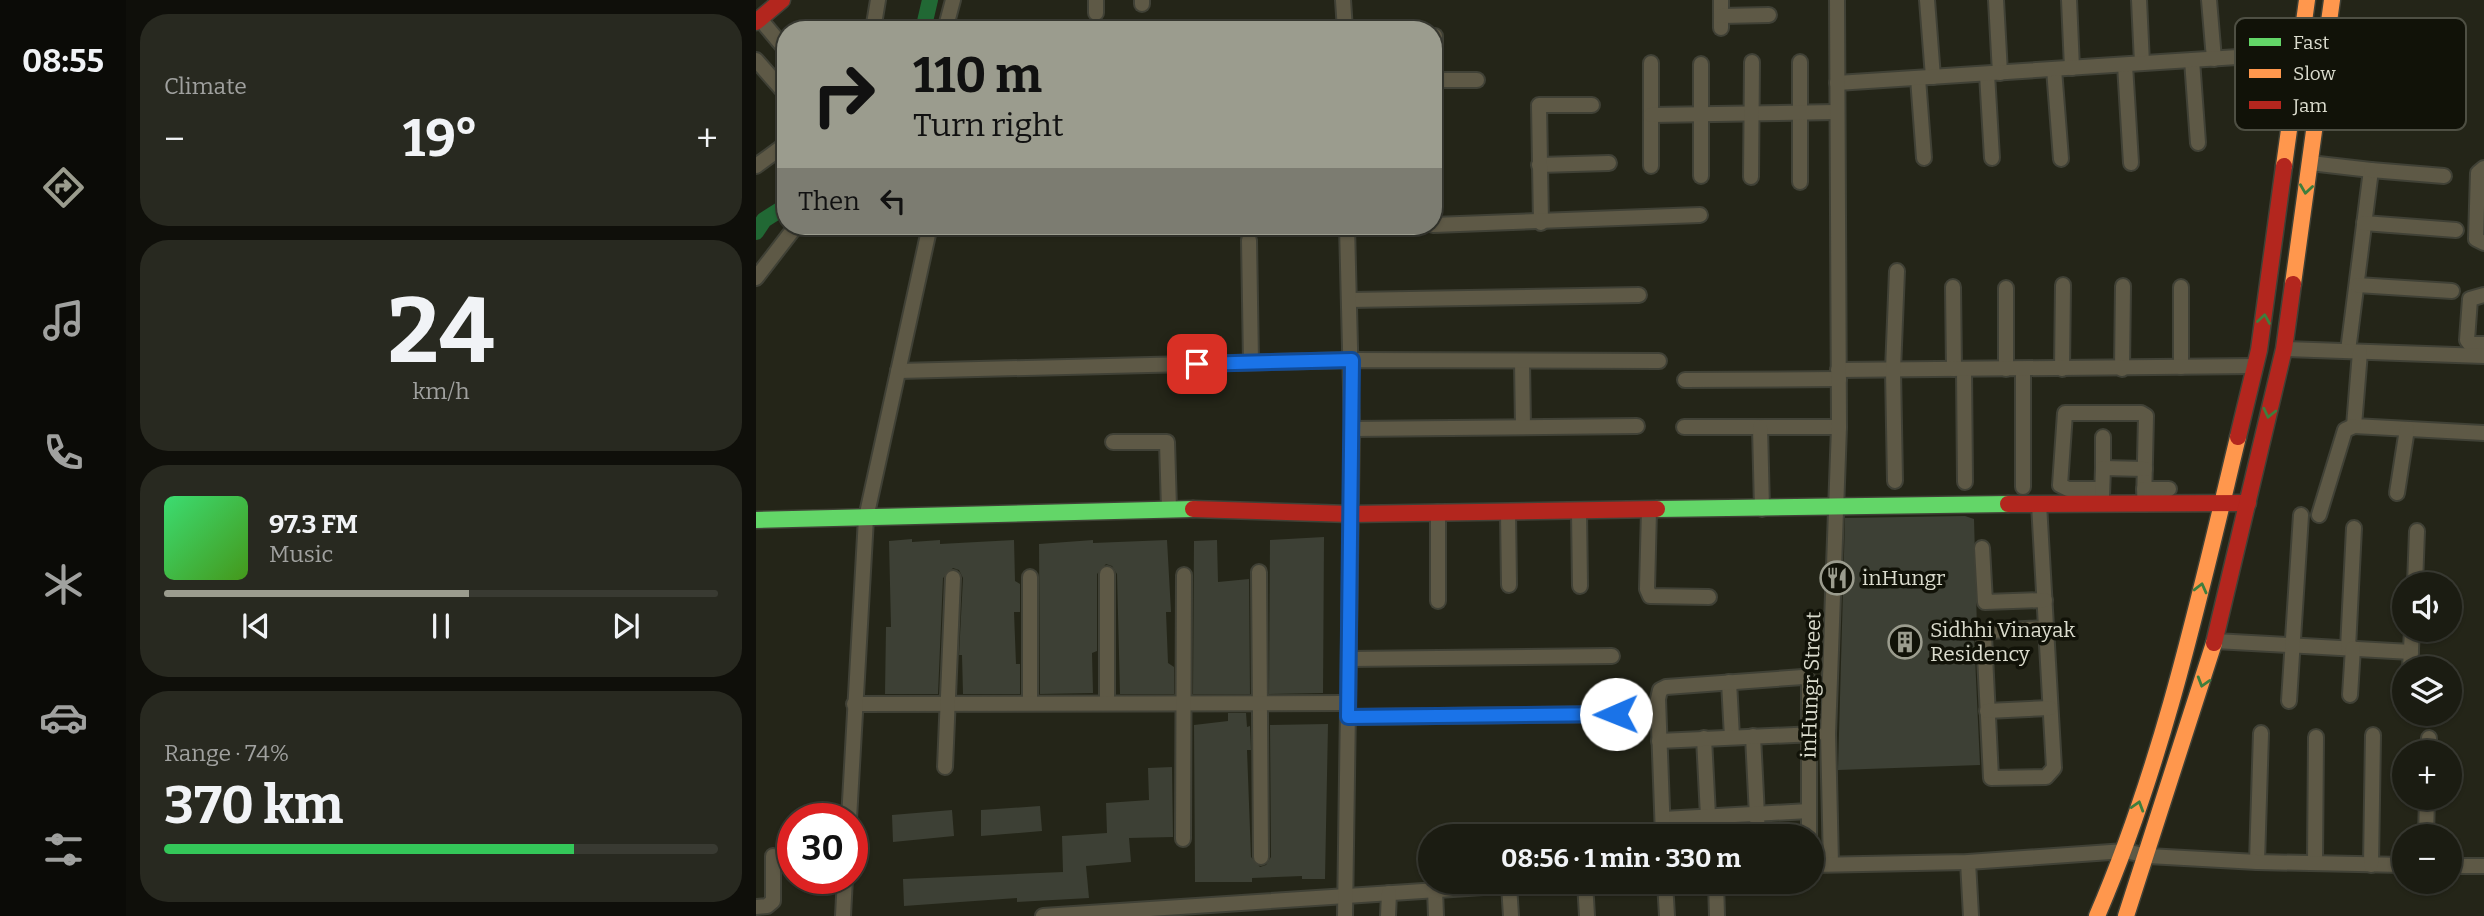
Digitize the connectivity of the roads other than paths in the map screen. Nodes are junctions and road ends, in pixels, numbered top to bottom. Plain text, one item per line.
1 (782, 0) edge
2 (878, 0) edge
3 (953, 0) edge
4 (1343, 0) edge
5 (1721, 0) edge
6 (1836, 0) edge
7 (1927, 0) edge
8 (1996, 0) edge
9 (2069, 0) edge
10 (2139, 0) edge
11 (2210, 0) edge
12 (2306, 0) edge
13 (2332, 0) edge
14 (1769, 15) dead end
15 (2304, 18) edge
16 (2330, 18) edge
17 (758, 21) edge
18 (874, 21) edge
19 (947, 21) edge
20 (1344, 21) edge
21 (777, 41) edge
22 (2235, 58) edge
23 (2214, 59) junction
24 (756, 60) edge
25 (2192, 60) junction
26 (1752, 61) dead end
27 (1800, 61) dead end
28 (1651, 63) dead end
29 (2142, 63) junction
30 (1701, 64) dead end
31 (2125, 65) junction
32 (2072, 68) junction
33 (2054, 69) junction
34 (1994, 73) junction
35 (1925, 78) junction
36 (1442, 80) edge
37 (1477, 80) dead end
38 (1837, 83) junction
39 (777, 84) edge
40 (1592, 105) dead end
41 (1836, 112) junction
42 (1751, 113) junction
43 (1799, 113) junction
44 (1700, 114) junction
45 (1651, 115) junction
46 (2289, 130) edge
47 (2314, 130) edge
48 (2198, 143) dead end
49 (777, 151) edge
50 (1924, 158) dead end
51 (1992, 158) dead end
52 (2061, 159) dead end
53 (1609, 163) dead end
54 (2130, 163) dead end
55 (2310, 163) junction
56 (1539, 165) junction
57 (756, 166) edge
58 (1651, 166) dead end
59 (2484, 168) edge
60 (2371, 170) junction
61 (1700, 176) dead end
62 (2444, 176) dead end
63 (1751, 177) dead end
64 (1800, 182) dead end
65 (1700, 215) dead end
66 (1541, 223) junction
67 (2364, 223) junction
68 (1442, 225) edge
69 (2456, 230) dead end
70 (789, 235) edge
71 (928, 235) edge
72 (1347, 235) edge
73 (1249, 240) dead end
74 (2484, 243) edge
75 (1897, 271) dead end
76 (756, 278) edge
77 (2063, 285) dead end
78 (2357, 285) junction
79 (2123, 286) dead end
80 (1953, 287) dead end
81 (2180, 287) dead end
82 (2007, 288) dead end
83 (2452, 291) dead end
84 (1639, 295) dead end
85 (2484, 295) edge
86 (1350, 300) junction
87 (2484, 344) edge
88 (2284, 349) junction
89 (2354, 352) junction
90 (2484, 356) edge
91 (1352, 360) junction
92 (1522, 361) junction
93 (1659, 361) dead end
94 (1251, 362) junction
95 (2254, 366) junction
96 (2180, 367) junction
97 (1959, 369) junction
98 (2006, 369) junction
99 (2023, 369) junction
100 (2062, 369) junction
101 (2122, 369) junction
102 (1893, 370) junction
103 (898, 371) junction
104 (1838, 374) junction
105 (1685, 380) dead end
106 (1637, 426) dead end
107 (2354, 426) junction
108 (1523, 427) junction
109 (1684, 427) dead end
110 (1760, 427) junction
111 (1839, 427) junction
112 (1352, 429) junction
113 (2407, 429) junction
114 (2484, 433) edge
115 (2104, 437) dead end
116 (1113, 442) dead end
117 (2103, 468) junction
118 (2145, 469) junction
119 (1895, 481) dead end
120 (1965, 482) dead end
121 (2023, 487) dead end
122 (2169, 489) dead end
123 (2397, 493) dead end
124 (2144, 496) junction
125 (2102, 497) junction
126 (2223, 501) junction
127 (2248, 503) junction
128 (2039, 505) junction
129 (1838, 508) junction
130 (1169, 509) junction
131 (1762, 509) junction
132 (1649, 510) junction
133 (1579, 511) junction
134 (1438, 512) junction
135 (1508, 512) junction
136 (1350, 514) junction
137 (2301, 514) dead end
138 (2319, 515) dead end
139 (866, 518) junction
140 (756, 520) edge
141 (2354, 528) dead end
142 (2417, 531) dead end
143 (1982, 548) dead end
144 (1259, 572) dead end
145 (2415, 572) edge
146 (1107, 574) dead end
147 (1184, 575) dead end
148 (1030, 577) dead end
149 (953, 579) dead end
150 (1509, 585) dead end
151 (1580, 586) dead end
152 (1709, 597) dead end
153 (2045, 600) junction
154 (1438, 601) dead end
155 (2046, 628) junction
156 (2216, 640) junction
157 (2411, 642) edge
158 (2293, 645) junction
159 (2350, 648) junction
160 (2411, 652) junction
161 (1612, 656) dead end
162 (2411, 656) edge
163 (1350, 659) junction
164 (1729, 682) junction
165 (2350, 695) dead end
166 (2289, 701) dead end
167 (1107, 702) junction
168 (1185, 702) junction
169 (948, 703) junction
170 (1030, 703) junction
171 (1261, 703) junction
172 (854, 704) junction
173 (2050, 708) junction
174 (1348, 710) junction
175 (1987, 711) junction
176 (1616, 714) dead end
177 (2261, 733) dead end
178 (1808, 734) junction
179 (1828, 734) junction
180 (2373, 735) dead end
181 (1753, 736) junction
182 (1732, 737) junction
183 (2316, 737) dead end
184 (1704, 738) junction
185 (1659, 741) junction
186 (945, 767) dead end
187 (850, 803) edge
188 (1809, 811) junction
189 (1756, 813) junction
190 (1708, 816) junction
191 (1663, 819) junction
192 (1663, 824) edge
193 (1757, 824) edge
194 (1809, 824) edge
195 (1183, 839) dead end
196 (2125, 851) junction
197 (773, 856) dead end
198 (2148, 856) junction
199 (1261, 857) dead end
200 (1968, 862) junction
201 (2257, 862) junction
202 (2315, 863) junction
203 (1824, 864) edge
204 (1831, 864) junction
205 (2371, 865) junction
206 (2392, 865) edge
207 (2462, 866) edge
208 (2484, 866) edge
209 (1418, 891) edge
210 (1389, 893) junction
211 (844, 894) edge
212 (1434, 894) edge
213 (1510, 894) edge
214 (1586, 894) edge
215 (1666, 894) edge
216 (1716, 894) edge
217 (1344, 896) junction
218 (756, 907) edge
219 (842, 916) edge
220 (1043, 916) edge
221 (1345, 916) edge
222 (1388, 916) edge
223 (1436, 916) edge
224 (1511, 916) edge
225 (1587, 916) edge
226 (1667, 916) edge
227 (1717, 916) edge
228 (1971, 916) edge
229 (2097, 916) edge
230 (2126, 916) edge

1 - 17 street
2 - 18 street
3 - 19 street
4 - 20 street
5 - 14 street
6 - 38 street, inHungr Street
7 - 35 street
8 - 34 street
9 - 32 street
10 - 29 street
11 - 23 street
12 - 15 street
13 - 16 street
17 - 21 street
22 - 23 street
23 - 25 street
24 - 39 street
25 - 29 street
25 - 48 street
26 - 42 street
27 - 43 street
28 - 45 street
29 - 31 street
30 - 44 street
31 - 32 street
31 - 54 street
32 - 33 street
33 - 34 street
33 - 52 street
34 - 35 street
34 - 51 street
35 - 38 street
35 - 50 street
36 - 37 street
38 - 41 street, inHungr Street
40 - 56 street
41 - 43 street
41 - 104 street, inHungr Street
42 - 43 street
42 - 44 street
42 - 63 street
43 - 64 street
44 - 45 street
44 - 61 street
45 - 58 street
95 -> 46 street
47 - 55 street
49 - 57 street
53 - 56 street
55 - 60 street
55 -> 88 street
56 - 66 street
59 - 74 street
60 - 62 street
60 - 67 street
65 - 66 street
66 - 68 street
67 - 69 street
67 - 78 street
70 - 76 street
71 - 103 street
72 - 86 street
73 - 94 street
75 - 102 street
77 - 100 street
78 - 83 street
78 - 89 street
79 - 101 street
80 - 97 street
81 - 96 street
82 - 98 street
84 - 86 street
85 - 87 street
86 - 91 street
88 - 89 street
88 -> 127 street
89 - 90 street
89 - 107 street
91 - 92 street
91 - 94 street
91 - 112 street
92 - 93 street
92 - 108 street
94 - 103 street
95 - 96 street
95 - 126 street
96 - 101 street
97 - 98 street
97 - 102 street
97 - 120 street
98 - 99 street
99 - 100 street
99 - 121 street
100 - 101 street
102 - 104 street
102 - 119 street
103 - 139 street
104 - 105 street
104 - 111 street, inHungr Street
106 - 108 street
107 - 113 street
107 - 138 street
108 - 112 street
109 - 110 street
110 - 111 street
110 - 131 street
111 - 129 street, inHungr Street
112 - 136 street
113 - 114 street
113 - 123 street
115 - 117 street
116 - 130 street
117 - 118 street
117 - 125 street
118 - 124 street
118 - 125 street
122 - 124 street
124 - 125 street
124 - 126 street
125 - 128 street
126 - 127 street
196 -> 126 street
127 - 156 street
128 - 129 street
128 - 153 street
129 - 131 street
129 - 179 street, inHungr Street
130 - 136 street
130 - 139 street
131 - 132 street
132 - 133 street
132 - 152 street
133 - 135 street
133 - 151 street
134 - 135 street
134 - 136 street
134 - 154 street
135 - 150 street
136 - 163 street
137 - 158 street
139 - 140 street
139 - 172 street
141 - 159 street
142 - 145 street
143 - 153 street
144 - 171 street
146 - 167 street
147 - 168 street
148 - 170 street
149 - 169 street
153 - 155 street
155 - 173 street
155 - 175 street
156 - 158 street
156 -> 198 street
157 - 160 street
158 - 159 street
158 - 166 street
159 - 160 street
159 - 165 street
160 - 162 street
161 - 163 street
163 - 174 street
164 - 178 street
164 - 182 street
164 - 185 street
167 - 168 street
167 - 170 street
168 - 171 street
168 - 195 street
169 - 170 street
169 - 172 street
169 - 186 street
171 - 174 street
171 - 199 street
172 - 187 street
173 - 175 street
173 - 175 street
174 - 176 street
174 - 217 street
177 - 201 street
178 - 179 street
178 - 181 street
178 - 188 street
179 - 204 street, inHungr Street
180 - 205 street
181 - 182 street
181 - 189 street
182 - 184 street
183 - 202 street
184 - 185 street
184 - 190 street
185 - 191 street
188 - 189 street
188 - 194 street
189 - 190 street
189 - 193 street
190 - 191 street
191 - 192 street
196 - 198 street
196 - 200 street
196 - 229 street
197 - 218 street
198 - 201 street
198 - 230 street
200 - 204 street
200 - 228 street
201 - 202 street
202 - 205 street
203 - 204 street
205 - 206 street
207 - 208 street
209 - 210 street
210 - 217 street
210 - 222 street
211 - 219 street
212 - 223 street
213 - 224 street
214 - 225 street
215 - 226 street
216 - 227 street
217 - 220 street
217 - 221 street

